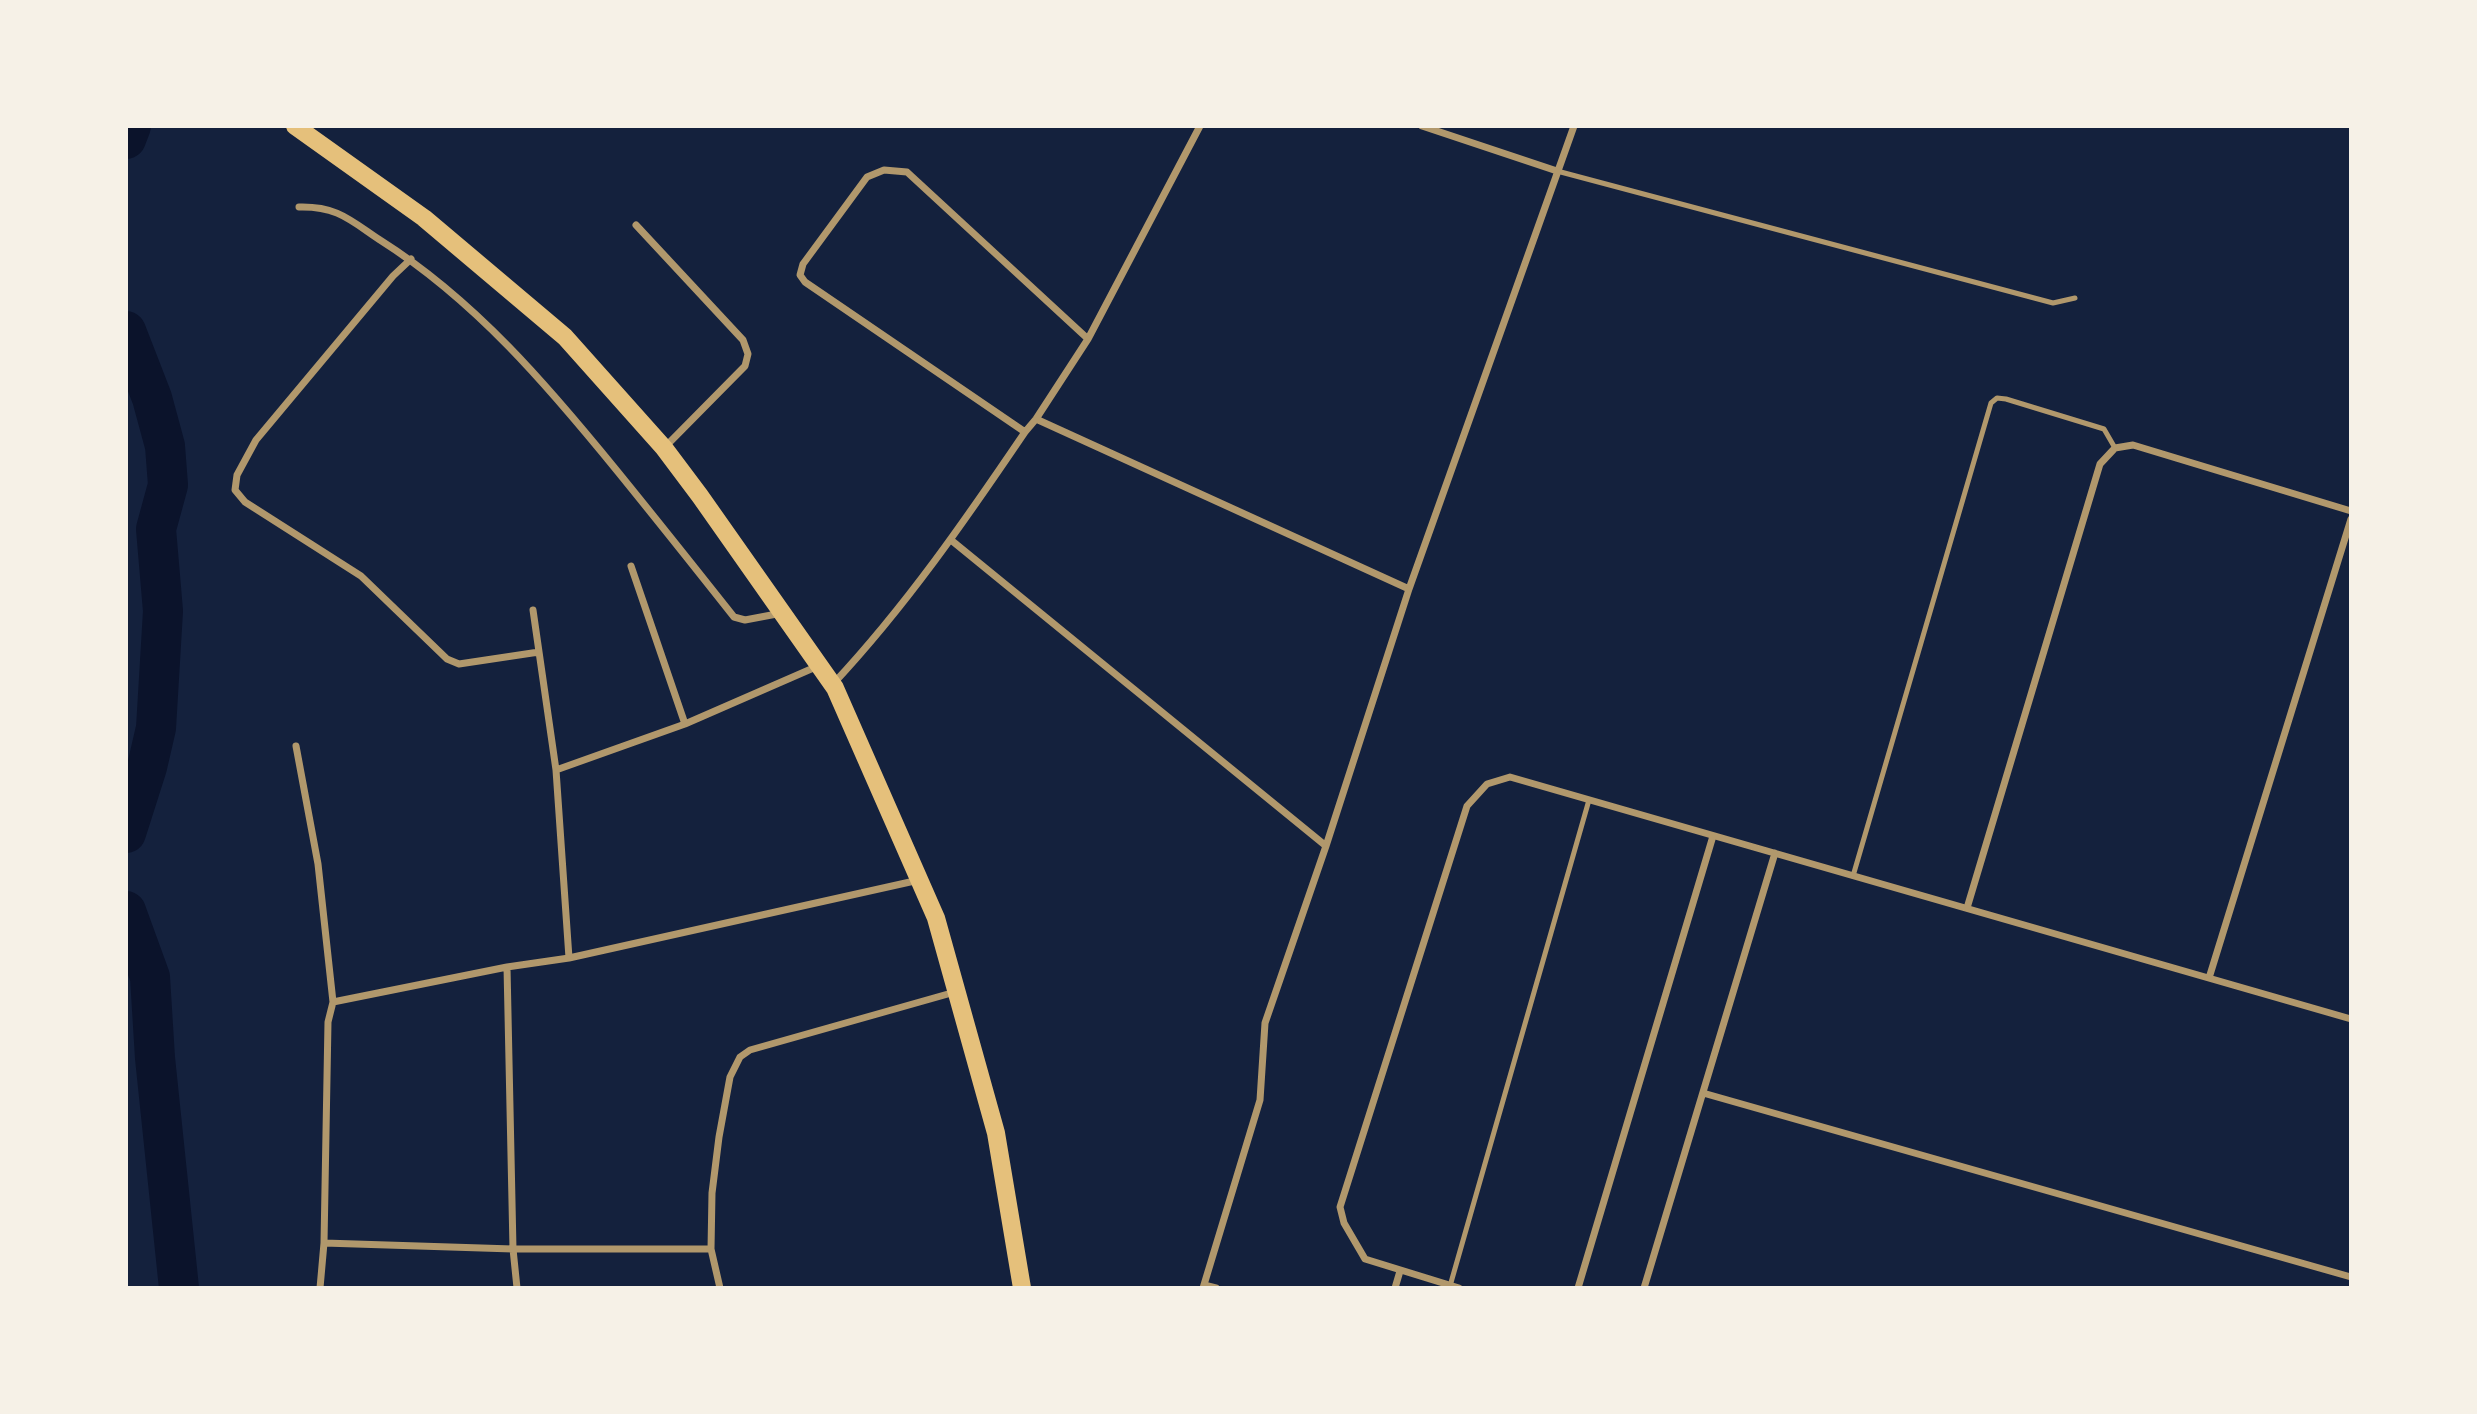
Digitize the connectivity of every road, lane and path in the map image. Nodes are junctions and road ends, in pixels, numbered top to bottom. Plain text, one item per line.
1 (295, 126) edge
2 (1199, 126) edge
3 (1422, 126) edge
4 (1574, 126) edge
5 (1557, 171) junction
6 (299, 206) dead end
7 (636, 225) dead end
8 (411, 259) junction
9 (2076, 298) dead end
10 (1088, 339) junction
11 (1036, 419) junction
12 (1025, 432) junction
13 (2115, 447) junction
14 (664, 448) junction
15 (2351, 510) edge
16 (2351, 519) edge
17 (951, 540) junction
18 (631, 566) dead end
19 (1409, 589) junction
20 (533, 610) dead end
21 (782, 613) junction
22 (539, 652) junction
23 (819, 666) junction
24 (833, 684) junction
25 (685, 724) junction
26 (296, 746) dead end
27 (556, 770) junction
28 (1590, 800) junction
29 (1713, 836) junction
30 (1326, 846) junction
31 (1775, 853) junction
32 (1853, 876) junction
33 (919, 880) junction
34 (1967, 908) junction
35 (569, 958) junction
36 (507, 967) junction
37 (2209, 978) junction
38 (957, 991) junction
39 (333, 1002) junction
40 (2351, 1019) edge
41 (1703, 1093) junction
42 (324, 1243) junction
43 (513, 1249) junction
44 (711, 1250) junction
45 (1400, 1271) junction
46 (2351, 1277) edge
47 (1204, 1286) edge
48 (1450, 1286) junction
49 (320, 1288) edge
50 (517, 1288) edge
51 (720, 1288) edge
52 (1022, 1288) edge
53 (1216, 1288) edge
54 (1395, 1288) edge
55 (1459, 1288) edge
56 (1578, 1288) edge
57 (1644, 1288) edge

1 - 14 main road
2 - 10 street
3 - 5 street
4 - 5 street
5 - 9 lane
5 - 19 street
6 - 8 street
7 - 14 street
8 - 21 street
8 - 22 street
10 - 11 street
10 - 12 street
11 - 12 street
11 - 19 street
12 - 17 street
13 - 15 street
13 - 32 lane
13 - 34 street
14 - 21 main road
16 - 37 street
17 - 24 street
17 - 30 street
18 - 25 street
19 - 30 street
20 - 22 street
21 - 23 main road
22 - 27 street
23 - 24 main road
23 - 25 street
24 - 33 main road
25 - 27 street
26 - 39 street
27 - 35 street
28 - 29 street
28 - 45 street
28 - 48 lane
29 - 31 street
29 - 56 street
30 - 47 street
31 - 32 street
31 - 41 street
32 - 34 street
33 - 35 street
33 - 38 main road
34 - 37 street
35 - 36 street
36 - 39 street
36 - 43 street
37 - 40 street
38 - 44 street
38 - 52 main road
39 - 42 street
41 - 46 street
41 - 57 street
42 - 43 street
42 - 49 street
43 - 44 street
43 - 50 street
44 - 51 street
45 - 48 street
45 - 54 street
47 - 53 street
48 - 55 street

